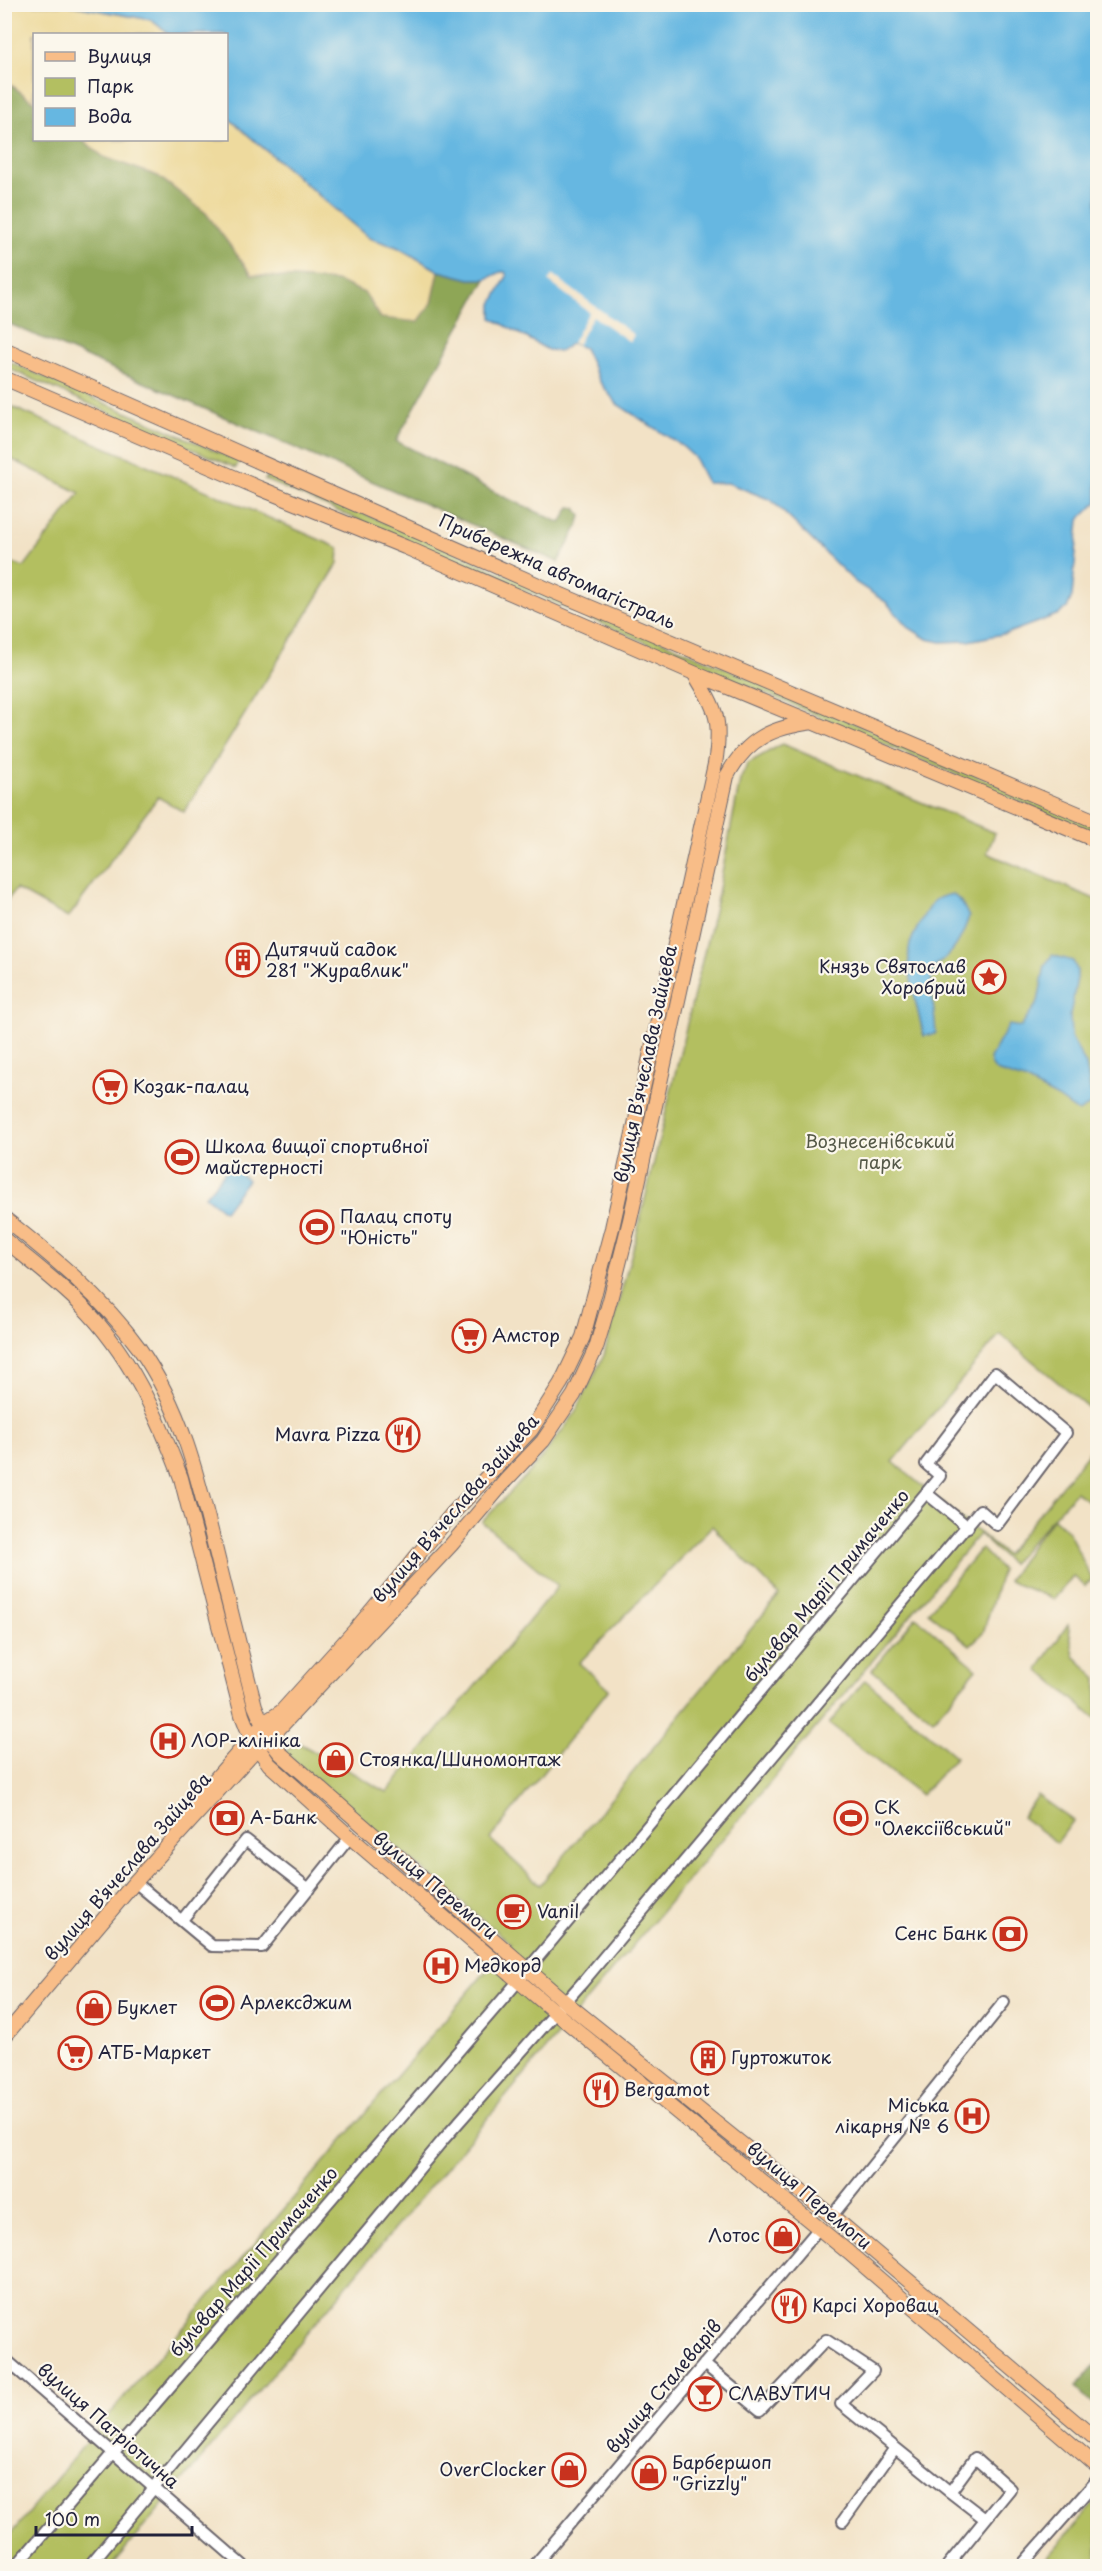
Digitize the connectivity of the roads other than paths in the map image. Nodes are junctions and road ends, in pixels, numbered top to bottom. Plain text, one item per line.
1 (4, 349) edge
2 (4, 378) edge
3 (244, 456) junction
4 (264, 464) junction
5 (232, 476) junction
6 (260, 488) junction
7 (694, 673) junction
8 (814, 722) junction
9 (1098, 822) edge
10 (1098, 841) edge
11 (4, 1218) edge
12 (4, 1239) edge
13 (130, 1337) junction
14 (114, 1345) junction
15 (149, 1364) junction
16 (133, 1373) junction
17 (926, 1493) junction
18 (968, 1527) junction
19 (266, 1733) junction
20 (254, 1743) junction
21 (350, 1837) junction
22 (135, 1881) junction
23 (309, 1889) junction
24 (182, 1920) junction
25 (524, 1975) junction
26 (1004, 2002) dead end
27 (561, 2007) junction
28 (4, 2026) edge
29 (4, 2037) edge
30 (831, 2217) junction
31 (819, 2228) junction
32 (4, 2358) edge
33 (704, 2364) junction
34 (1098, 2441) edge
35 (895, 2448) junction
36 (113, 2451) junction
37 (1098, 2467) edge
38 (1098, 2480) edge
39 (154, 2487) junction
40 (950, 2492) junction
41 (985, 2519) junction
42 (843, 2521) dead end
43 (16, 2566) edge
44 (88, 2566) edge
45 (244, 2566) edge
46 (534, 2566) edge
47 (950, 2566) edge
48 (1021, 2566) edge

1 - 3 main road, Прибережна автомагістраль
2 - 5 main road, Прибережна автомагістраль
3 - 4 main road, Прибережна автомагістраль
3 - 5 main road
4 - 6 main road
4 - 9 main road, Прибережна автомагістраль
5 - 6 main road, Прибережна автомагістраль
6 - 7 main road, Прибережна автомагістраль
7 - 8 main road, Прибережна автомагістраль
7 - 19 main road, вулиця Вʼячеслава Зайцева
8 - 10 main road, Прибережна автомагістраль
8 - 19 main road, вулиця Вʼячеслава Зайцева
11 - 13 main road, вулиця Перемоги
12 - 14 main road, вулиця Перемоги
13 - 14 main road
13 - 15 main road, вулиця Перемоги
14 - 16 main road, вулиця Перемоги
15 - 16 main road
15 - 19 main road, вулиця Перемоги
16 - 20 main road, вулиця Перемоги
17 - 18 street, бульвар Марії Примаченко
17 - 18 street
17 - 25 street, бульвар Марії Примаченко
18 - 27 street
19 - 20 main road, вулиця Вʼячеслава Зайцева
19 - 25 main road, вулиця Перемоги
20 - 21 main road, вулиця Перемоги
20 - 22 main road, вулиця Вʼячеслава Зайцева
20 - 28 main road, вулиця Вʼячеслава Зайцева
21 - 23 street
21 - 25 main road, вулиця Перемоги
22 - 24 street
22 - 29 main road, вулиця Вʼячеслава Зайцева
23 - 24 street
23 - 24 street
25 - 27 main road, вулиця Перемоги
25 - 36 street, бульвар Марії Примаченко
26 - 30 street
27 - 30 main road, вулиця Перемоги
27 - 31 main road, вулиця Перемоги
27 - 39 street
30 - 34 main road, вулиця Перемоги
31 - 33 street, вулиця Сталеварів
31 - 37 main road, вулиця Перемоги
32 - 36 street, вулиця Патріотична
33 - 35 street
33 - 46 street, вулиця Сталеварів
35 - 40 street
35 - 42 street
36 - 39 street, вулиця Патріотична
36 - 43 street, бульвар Марії Примаченко
38 - 48 street
39 - 44 street
39 - 45 street, вулиця Патріотична
40 - 41 street
40 - 41 street
41 - 47 street

